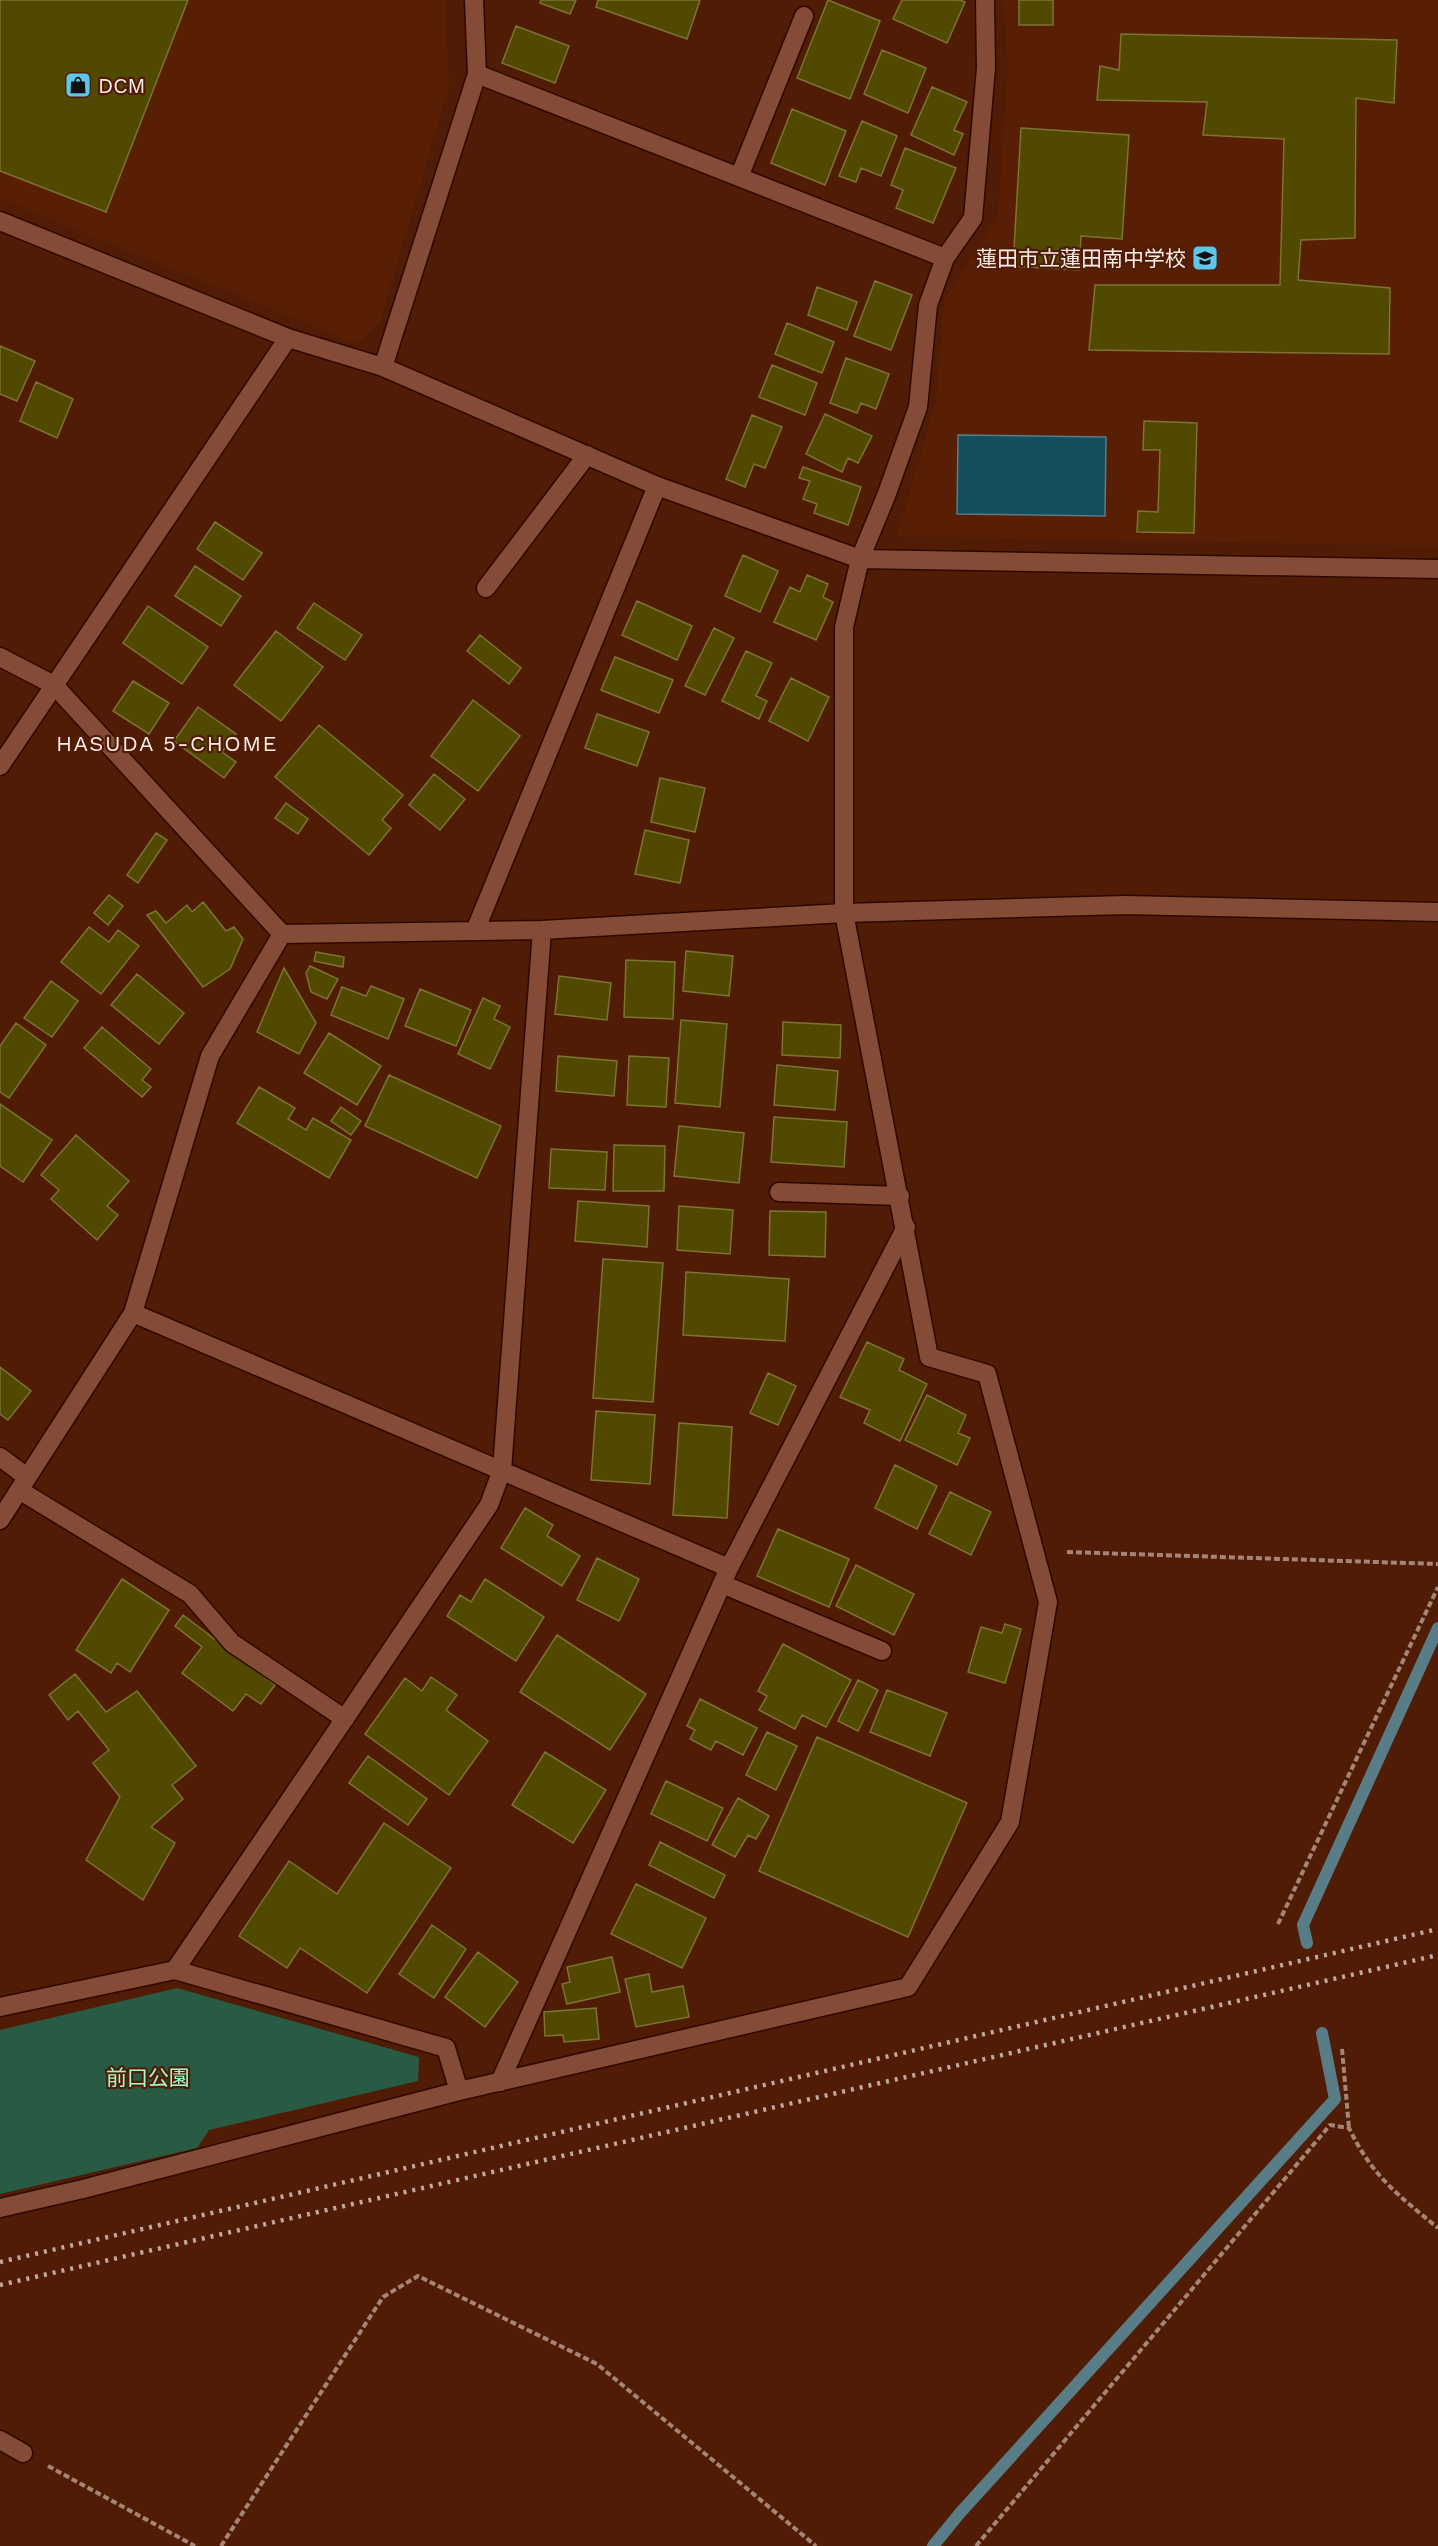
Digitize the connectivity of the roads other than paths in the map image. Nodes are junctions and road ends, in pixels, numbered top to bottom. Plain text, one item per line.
1 (474, 0) edge
2 (985, 0) edge
3 (804, 16) dead end
4 (477, 74) junction
5 (738, 177) junction
6 (0, 221) edge
7 (945, 258) junction
8 (288, 338) junction
9 (383, 367) junction
10 (587, 455) junction
11 (657, 486) junction
12 (860, 559) junction
13 (1438, 569) edge
14 (486, 588) dead end
15 (0, 657) edge
16 (54, 686) junction
17 (0, 766) edge
18 (1438, 912) edge
19 (844, 914) junction
20 (542, 930) junction
21 (475, 931) junction
22 (282, 934) junction
23 (779, 1192) dead end
24 (900, 1196) junction
25 (906, 1227) junction
26 (133, 1313) junction
27 (0, 1457) edge
28 (502, 1470) junction
29 (23, 1484) junction
30 (0, 1520) edge
31 (726, 1576) junction
32 (882, 1651) dead end
33 (345, 1719) junction
34 (176, 1970) junction
35 (0, 2007) edge
36 (500, 2082) junction
37 (459, 2091) junction
38 (0, 2208) edge
39 (0, 2440) edge
40 (23, 2453) road end

1 - 4 street
2 - 7 street
3 - 5 street
4 - 5 street
4 - 9 street
5 - 7 street
6 - 8 street
7 - 12 street
8 - 9 street
8 - 16 street
9 - 10 street
10 - 11 street
10 - 14 street
11 - 12 street
11 - 21 street
12 - 13 street
12 - 19 street
15 - 16 street
16 - 17 street
16 - 22 street
18 - 19 street
19 - 20 street
19 - 24 street
20 - 21 street
20 - 28 street
21 - 22 street
22 - 26 street
23 - 24 street
24 - 25 street
25 - 31 street
25 - 36 street
26 - 28 street
26 - 29 street
27 - 29 street
28 - 31 street
28 - 33 street
29 - 30 street
29 - 33 street
31 - 32 street
31 - 36 street
33 - 34 street
34 - 35 street
34 - 37 street
36 - 37 street
37 - 38 street
39 - 40 street

